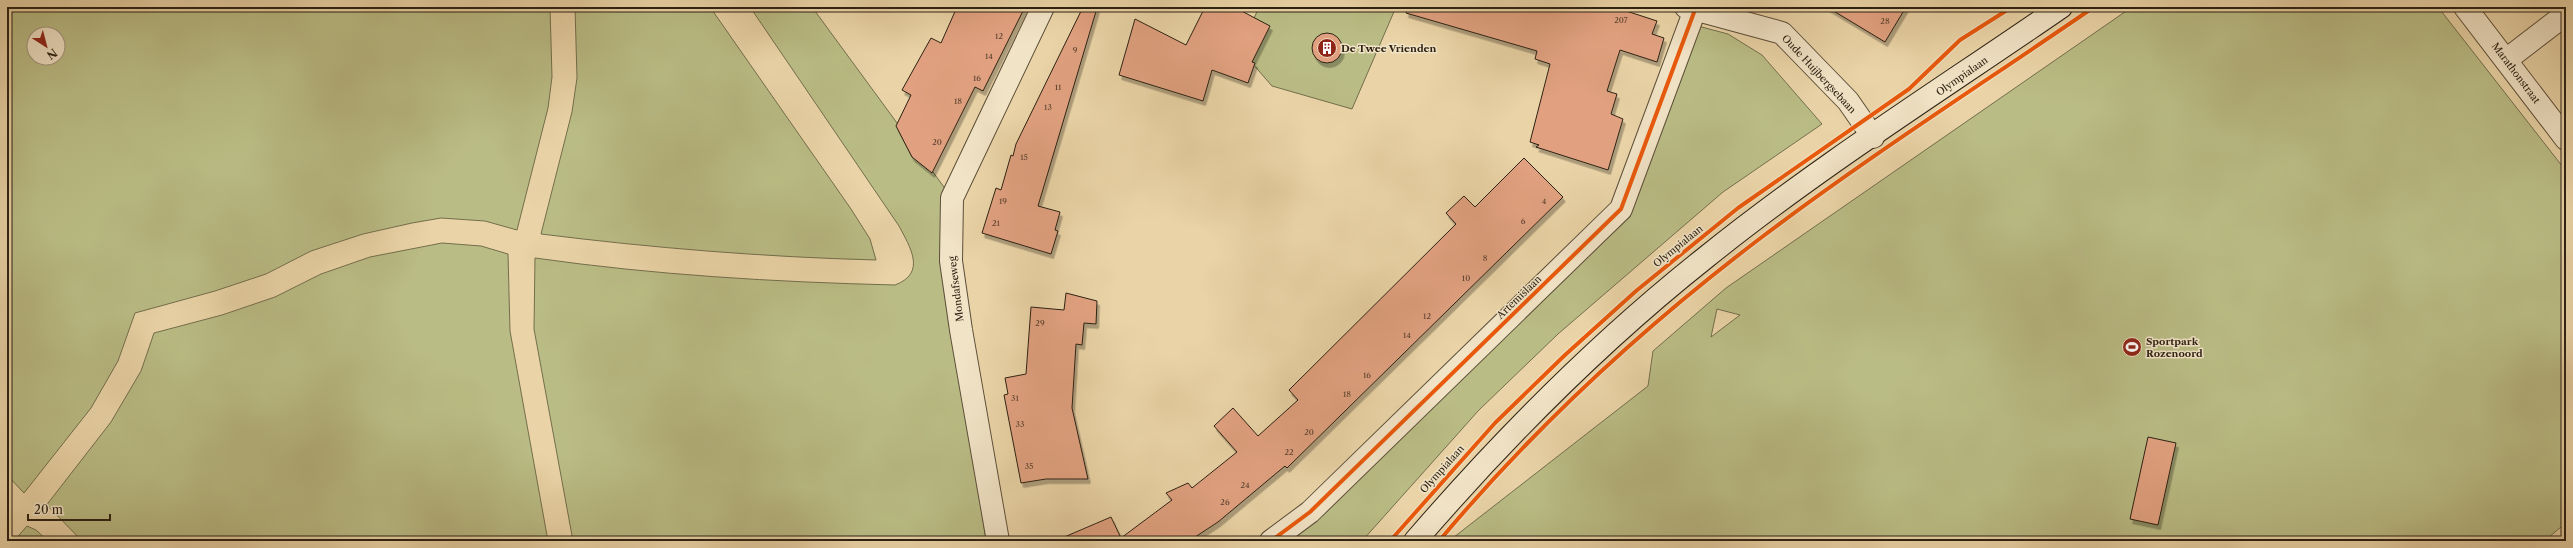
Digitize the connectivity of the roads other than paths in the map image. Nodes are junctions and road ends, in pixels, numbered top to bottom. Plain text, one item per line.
1 (1043, 7) edge
2 (2061, 7) edge
3 (2465, 7) edge
4 (1692, 8) edge
5 (2566, 14) edge
6 (2506, 60) junction
7 (1873, 137) junction
8 (2566, 139) edge
9 (998, 541) edge
10 (1271, 541) edge
11 (1415, 541) edge

1 - 9 street, Mondafseweg
2 - 7 street, Olympialaan
3 - 6 street, Marathonstraat
4 - 7 street, Oude Huijbergsebaan
4 - 10 street, Artemislaan
5 - 6 street
6 - 8 street, Marathonstraat
7 - 11 street, Olympialaan

